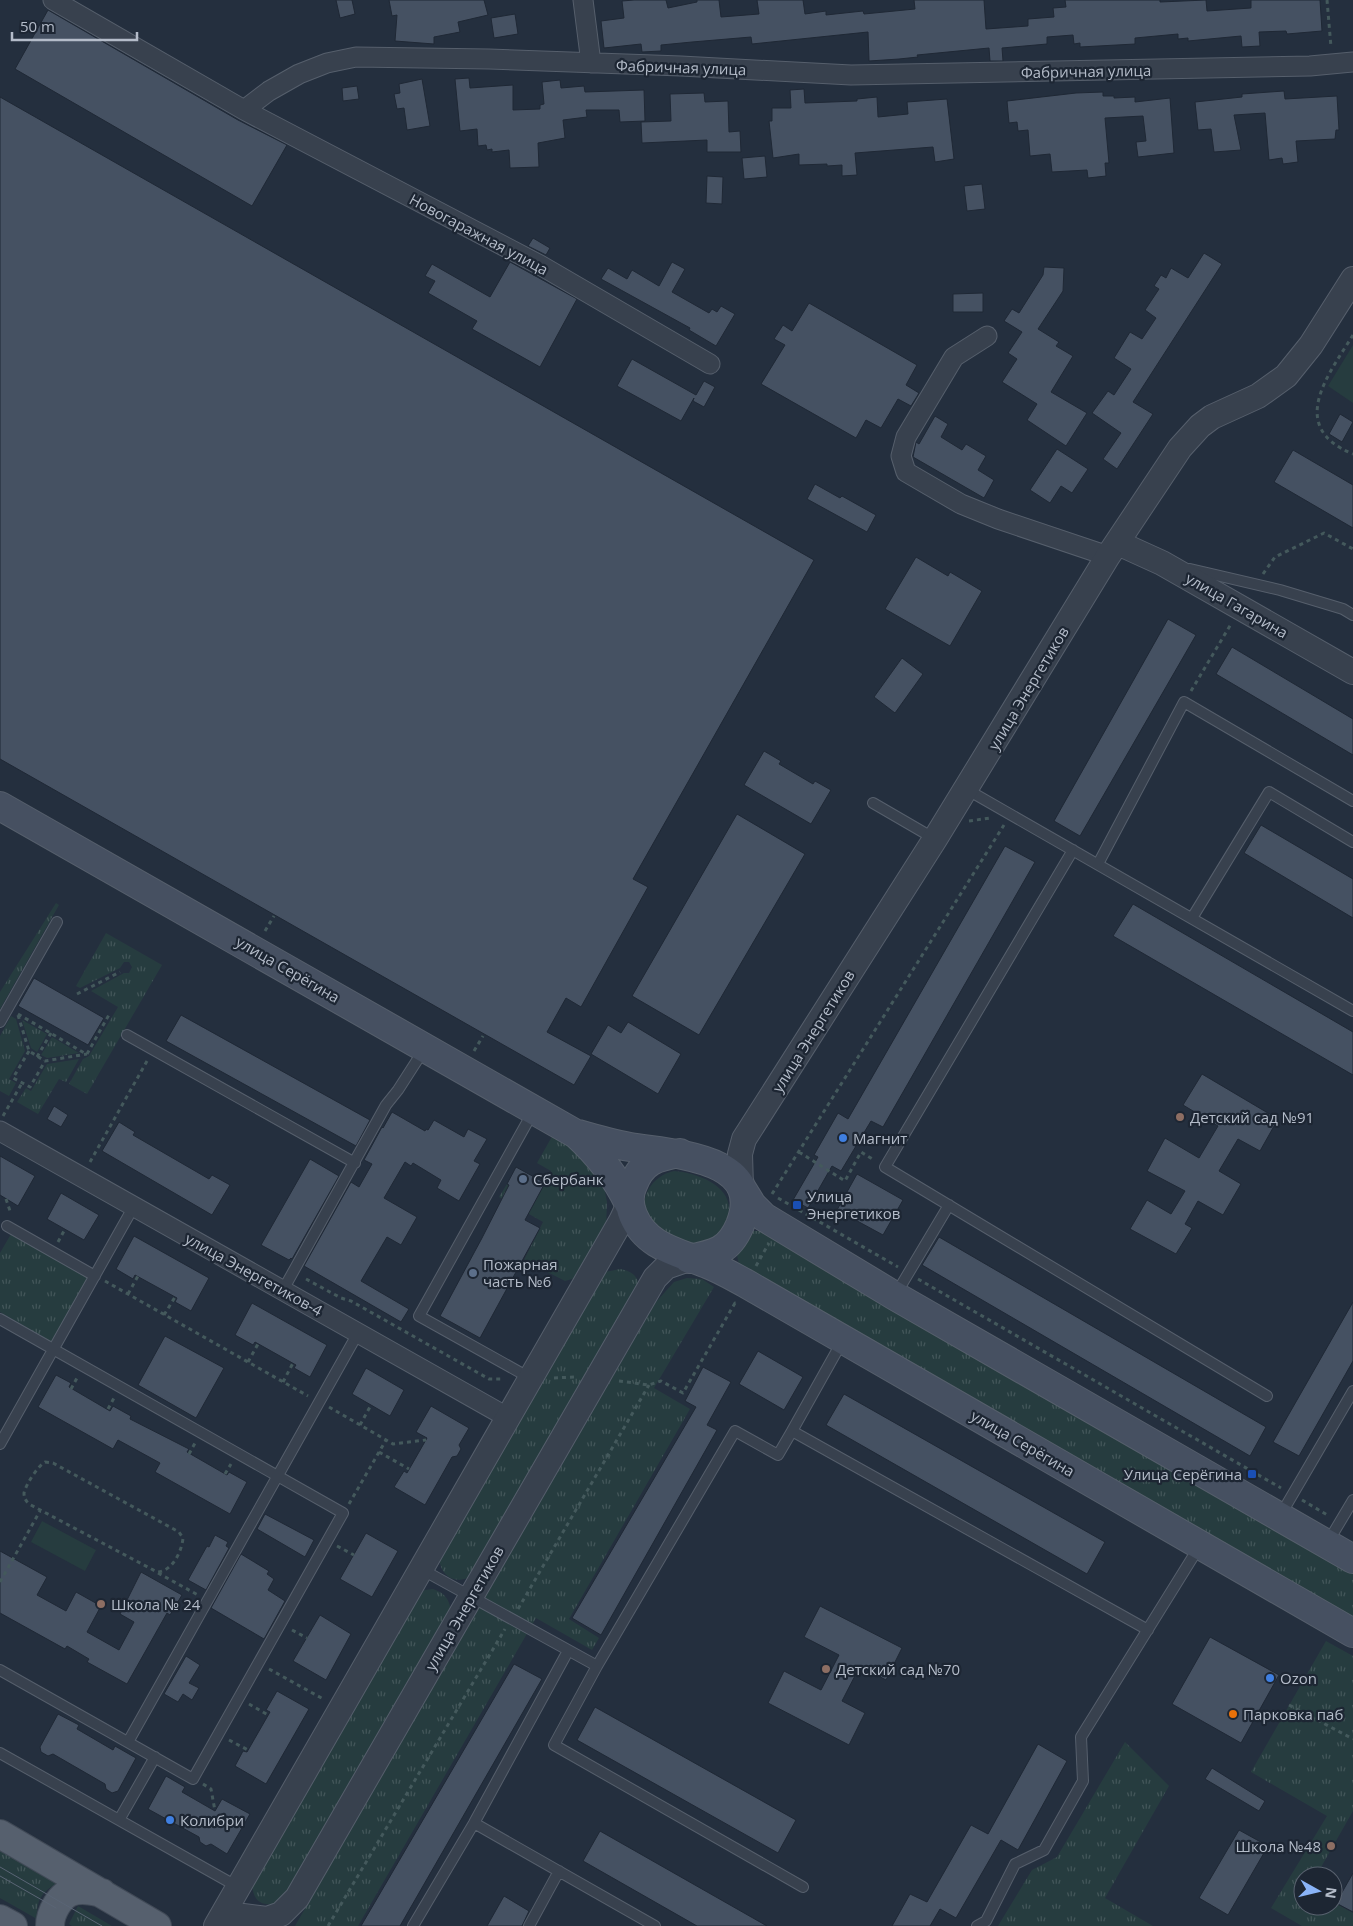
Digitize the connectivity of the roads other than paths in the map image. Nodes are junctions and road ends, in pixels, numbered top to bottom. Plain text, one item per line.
1 (53, 0) edge
2 (583, 0) edge
3 (1353, 62) edge
4 (591, 63) junction
5 (244, 110) junction
6 (1353, 279) edge
7 (987, 336) dead end
8 (710, 364) dead end
9 (1113, 550) junction
10 (1162, 563) junction
11 (1353, 615) edge
12 (1353, 672) edge
13 (966, 789) junction
14 (1353, 801) edge
15 (873, 803) dead end
16 (0, 806) edge
17 (939, 832) junction
18 (1353, 842) edge
19 (1073, 850) junction
20 (1098, 864) junction
21 (1192, 918) junction
22 (57, 922) dead end
23 (1353, 1011) edge
24 (0, 1022) edge
25 (128, 1035) dead end
26 (426, 1047) junction
27 (534, 1110) junction
28 (0, 1131) edge
29 (576, 1134) junction
30 (744, 1139) junction
31 (680, 1153) junction
32 (354, 1163) junction
33 (741, 1187) junction
34 (629, 1204) junction
35 (949, 1204) junction
36 (134, 1206) junction
37 (7, 1226) dead end
38 (689, 1259) junction
39 (95, 1276) junction
40 (283, 1290) junction
41 (895, 1296) junction
42 (0, 1319) edge
43 (358, 1333) junction
44 (844, 1338) junction
45 (53, 1349) junction
46 (540, 1378) junction
47 (1353, 1391) edge
48 (1267, 1396) dead end
49 (507, 1417) junction
50 (792, 1431) junction
51 (0, 1444) edge
52 (278, 1476) junction
53 (1353, 1500) edge
54 (1286, 1506) junction
55 (1334, 1533) junction
56 (1200, 1546) junction
57 (1353, 1559) edge
58 (420, 1569) junction
59 (471, 1597) junction
60 (1148, 1630) junction
61 (1353, 1633) edge
62 (568, 1651) junction
63 (597, 1666) junction
64 (0, 1670) edge
65 (128, 1742) junction
66 (0, 1753) edge
67 (155, 1757) junction
68 (120, 1820) junction
69 (474, 1823) junction
70 (0, 1834) edge
71 (559, 1871) junction
72 (803, 1887) dead end
73 (238, 1888) junction
74 (102, 1893) junction
75 (218, 1924) edge
76 (50, 1926) edge
77 (157, 1926) edge
78 (413, 1926) edge
79 (529, 1926) edge
80 (655, 1926) edge
81 (977, 1926) edge

1 - 5 street
2 - 4 street
3 - 4 street, Фабричная улица
4 - 5 street, Фабричная улица
5 - 8 street, Новогаражная улица
6 - 9 street, улица Энергетиков
7 - 9 street
9 - 10 street, улица Гагарина
9 - 13 street, улица Энергетиков
10 - 11 lane
10 - 12 street, улица Гагарина
13 - 17 street, улица Энергетиков
13 - 19 lane
14 - 20 lane
15 - 17 lane
16 - 26 main road, улица Серёгина
17 - 30 street, улица Энергетиков
18 - 21 lane
19 - 20 lane
19 - 35 lane
20 - 21 lane
21 - 23 lane
22 - 24 lane
25 - 32 lane
26 - 27 main road, улица Серёгина
26 - 32 lane
27 - 29 main road, улица Серёгина
27 - 46 lane
28 - 36 street, улица Энергетиков-4
29 - 31 main road
29 - 34 main road
30 - 31 street
30 - 33 street
31 - 33 main road
31 - 34 main road
32 - 40 lane
33 - 38 main road
33 - 41 main road
34 - 38 main road
34 - 46 street, улица Энергетиков
35 - 41 lane
35 - 48 lane
36 - 39 lane
36 - 40 street, улица Энергетиков-4
37 - 39 lane
38 - 44 main road, улица Серёгина
38 - 59 street, улица Энергетиков
39 - 45 lane
40 - 43 street, улица Энергетиков-4
41 - 54 main road
42 - 45 lane
43 - 49 street, улица Энергетиков-4
43 - 52 lane
44 - 50 lane
44 - 56 main road, улица Серёгина
45 - 51 lane
45 - 52 lane
46 - 49 street, улица Энергетиков
47 - 54 lane
49 - 58 street, улица Энергетиков
50 - 60 lane
50 - 63 lane
52 - 65 lane
52 - 67 lane
53 - 55 lane
54 - 55 main road
55 - 57 main road
56 - 60 lane
56 - 61 main road, улица Серёгина
58 - 59 lane
58 - 73 street, улица Энергетиков
59 - 62 lane
59 - 75 street, улица Энергетиков
60 - 81 lane
62 - 63 lane
62 - 69 lane
63 - 72 lane
64 - 65 lane
65 - 67 lane
66 - 68 lane
67 - 68 lane
68 - 73 lane
69 - 71 lane
69 - 78 lane
70 - 74 main road
71 - 79 lane
71 - 80 lane
73 - 75 street, улица Энергетиков
74 - 76 main road
74 - 77 main road

